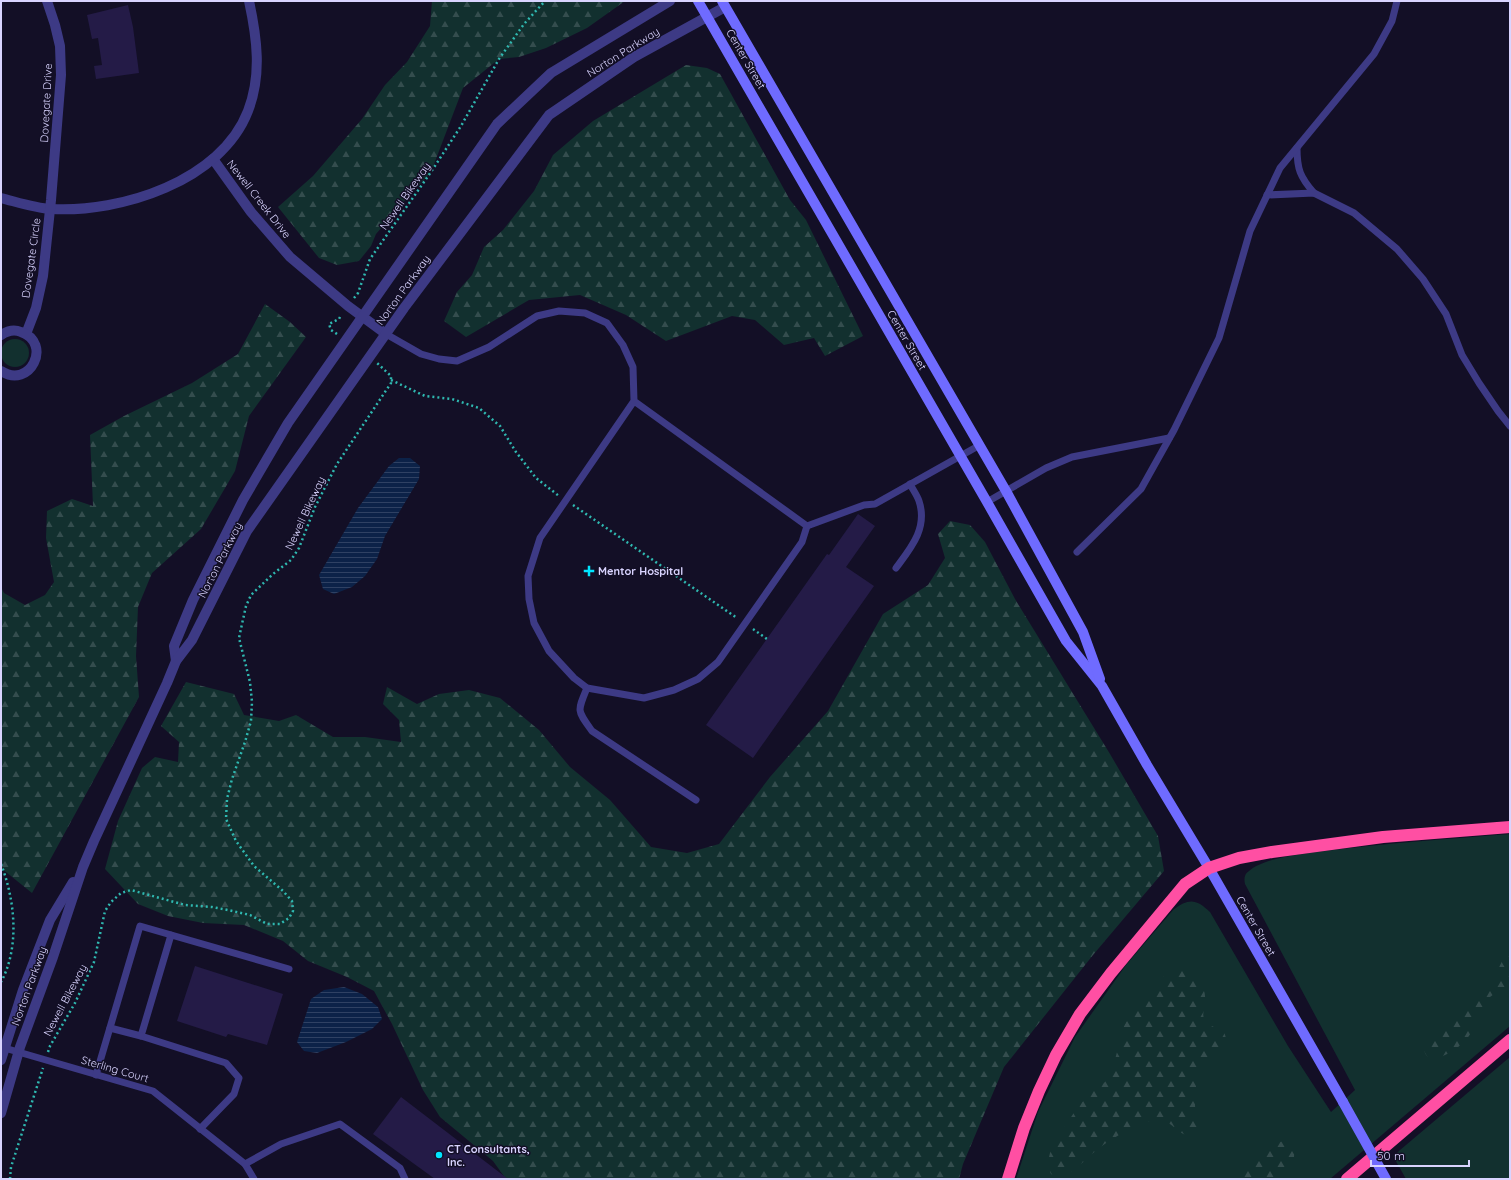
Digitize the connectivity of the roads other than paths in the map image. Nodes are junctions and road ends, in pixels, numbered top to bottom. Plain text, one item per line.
1 (47, 1) edge
2 (249, 1) edge
3 (670, 1) edge
4 (698, 1) edge
5 (1397, 1) edge
6 (723, 4) edge
7 (707, 17) junction
8 (1297, 148) junction
9 (213, 159) junction
10 (1314, 193) junction
11 (1267, 195) junction
12 (1, 198) edge
13 (50, 209) junction
14 (363, 316) junction
15 (26, 334) junction
16 (386, 334) junction
17 (1, 335) edge
18 (1, 371) edge
19 (634, 401) junction
20 (1510, 426) edge
21 (1169, 438) junction
22 (980, 446) junction
23 (961, 456) junction
24 (910, 484) junction
25 (1006, 491) junction
26 (987, 502) junction
27 (807, 526) junction
28 (1077, 552) dead end
29 (896, 568) dead end
30 (176, 661) junction
31 (1102, 686) junction
32 (587, 688) junction
33 (696, 800) dead end
34 (1510, 827) edge
35 (83, 867) junction
36 (1209, 868) junction
37 (171, 936) junction
38 (289, 969) dead end
39 (110, 1028) junction
40 (141, 1036) junction
41 (1510, 1040) edge
42 (3, 1047) edge
43 (19, 1051) junction
44 (1, 1060) edge
45 (96, 1075) junction
46 (1, 1113) edge
47 (200, 1129) junction
48 (245, 1164) junction
49 (254, 1179) edge
50 (405, 1179) edge
51 (1008, 1179) edge
52 (1348, 1179) edge
53 (1386, 1179) edge

1 - 13 street, Dovegate Drive
2 - 9 street
3 - 14 street, Norton Parkway
4 - 7 main road, Center Street
5 - 8 lane
6 - 7 street, Norton Parkway
6 - 22 main road, Center Street
7 - 16 street, Norton Parkway
7 - 23 main road, Center Street
8 - 10 lane
8 - 11 lane
9 - 13 street, Newell Creek Drive
9 - 14 street, Newell Creek Drive
10 - 11 lane
10 - 20 lane
11 - 21 lane
12 - 13 street, Newell Creek Drive
13 - 15 street, Dovegate Circle
14 - 16 street, Newell Creek Drive
14 - 30 street, Norton Parkway
15 - 17 street
15 - 18 street
16 - 19 lane
16 - 30 street, Norton Parkway
19 - 27 lane
19 - 32 lane
21 - 25 lane
21 - 28 lane
22 - 23 lane
22 - 25 main road, Center Street
23 - 24 lane
23 - 26 main road, Center Street
24 - 27 lane
24 - 29 lane
25 - 26 lane
25 - 31 main road, Center Street
26 - 31 main road, Center Street
27 - 32 lane
30 - 35 street, Norton Parkway
31 - 36 main road, Center Street
32 - 33 lane
34 - 36 highway
35 - 42 street, Norton Parkway
35 - 43 street, Norton Parkway
36 - 51 highway
36 - 53 main road, Center Street, bridge
37 - 38 lane
37 - 39 lane
37 - 40 lane
39 - 40 lane
39 - 45 lane
40 - 47 lane
41 - 52 highway
42 - 43 lane, Sterling Court
42 - 44 street, Norton Parkway
43 - 45 lane, Sterling Court
43 - 46 street, Norton Parkway
45 - 47 lane, Sterling Court
47 - 48 lane, Sterling Court
48 - 49 lane, Sterling Court
48 - 50 lane

